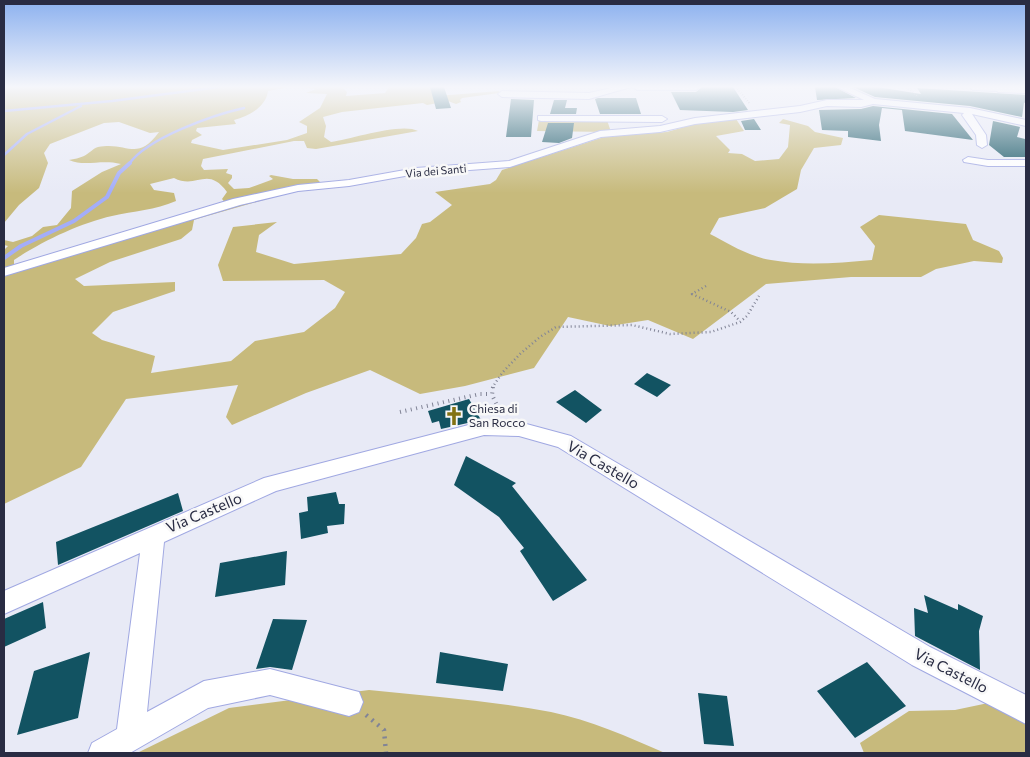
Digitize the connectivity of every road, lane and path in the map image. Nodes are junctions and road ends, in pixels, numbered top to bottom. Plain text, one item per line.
1 (689, 122) edge
2 (973, 122) edge
3 (982, 145) dead end
4 (968, 160) dead end
5 (1026, 163) edge
6 (4, 272) edge
7 (706, 286) dead end
8 (759, 296) dead end
9 (740, 321) junction
10 (491, 394) junction
11 (400, 412) dead end
12 (509, 428) junction
13 (154, 535) junction
14 (4, 603) edge
15 (349, 702) joint
16 (1026, 710) edge
17 (130, 737) junction
18 (102, 753) edge
19 (386, 753) edge

1 - 6 street, Via dei Santi
2 - 3 street
4 - 5 street
7 - 9 path
8 - 9 path
9 - 10 path
10 - 11 path
10 - 12 path
12 - 13 street, Via Castello
12 - 16 street, Via Castello
13 - 14 street, Via Castello
13 - 17 street
15 - 17 street
15 - 19 path
17 - 18 street

